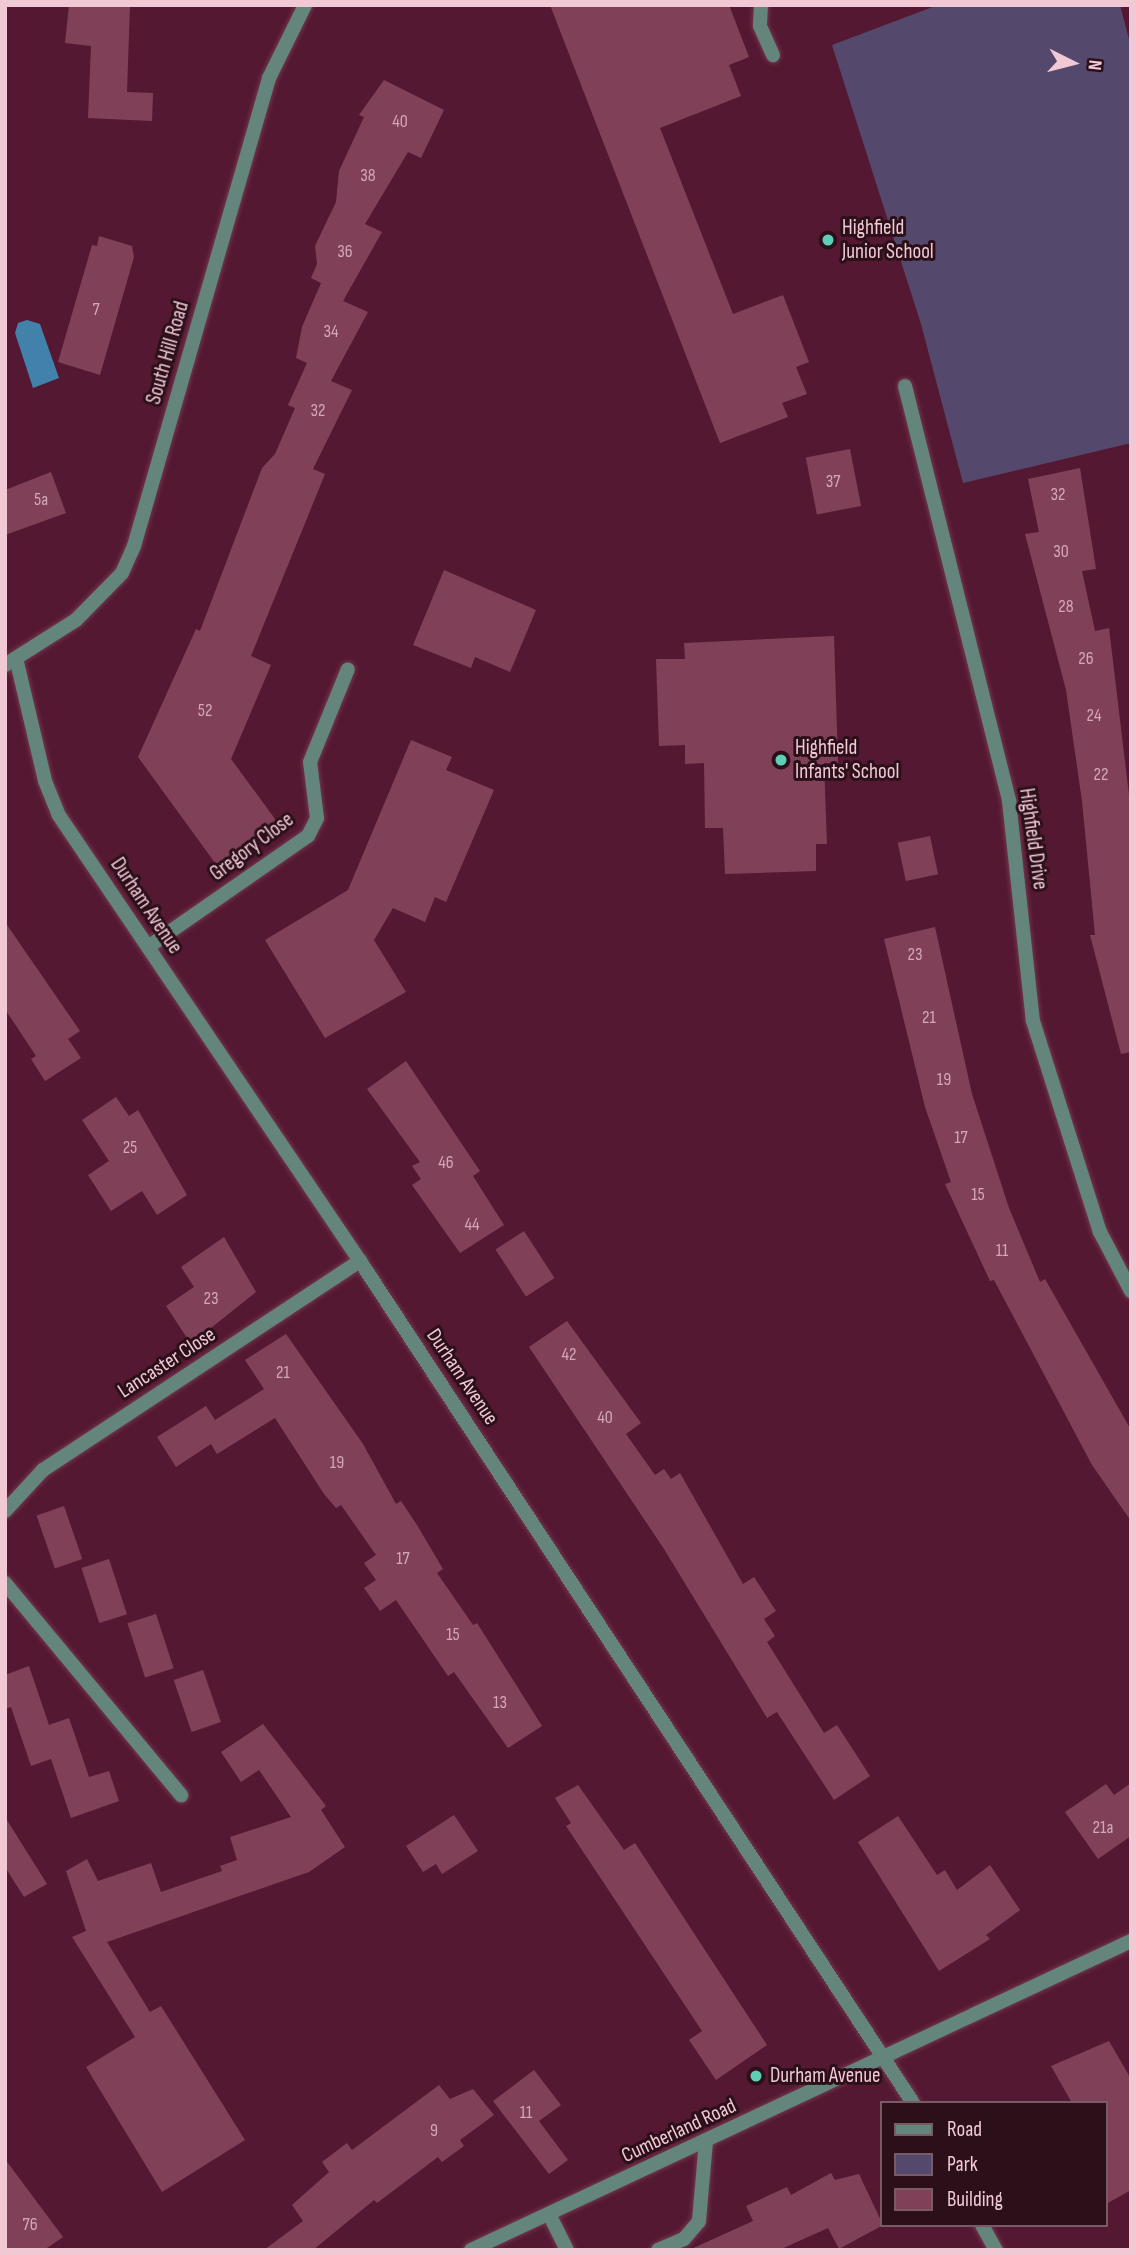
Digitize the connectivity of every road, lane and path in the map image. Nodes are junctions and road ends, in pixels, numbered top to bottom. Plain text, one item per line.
1 (304, 5) edge
2 (761, 5) edge
3 (773, 55) dead end
4 (905, 386) dead end
5 (10, 662) edge
6 (348, 669) dead end
7 (148, 947) junction
8 (360, 1261) junction
9 (1131, 1291) edge
10 (5, 1511) edge
11 (5, 1583) edge
12 (181, 1795) dead end
13 (1131, 1941) edge
14 (888, 2057) junction
15 (912, 2101) edge
16 (706, 2141) junction
17 (549, 2214) junction
18 (983, 2227) edge
19 (471, 2250) edge
20 (566, 2250) edge
21 (658, 2250) edge
22 (996, 2250) edge

1 - 5 street, South Hill Road
2 - 3 street
4 - 9 street, Highfield Drive
5 - 7 street, Durham Avenue
6 - 7 street, Gregory Close
7 - 8 street, Durham Avenue
8 - 10 street, Lancaster Close
8 - 14 street, Durham Avenue
11 - 12 street
13 - 14 street, Cumberland Road
14 - 15 street, Durham Avenue
14 - 16 street, Cumberland Road
16 - 17 street, Cumberland Road
16 - 21 street
17 - 19 street, Cumberland Road
17 - 20 street
18 - 22 street

